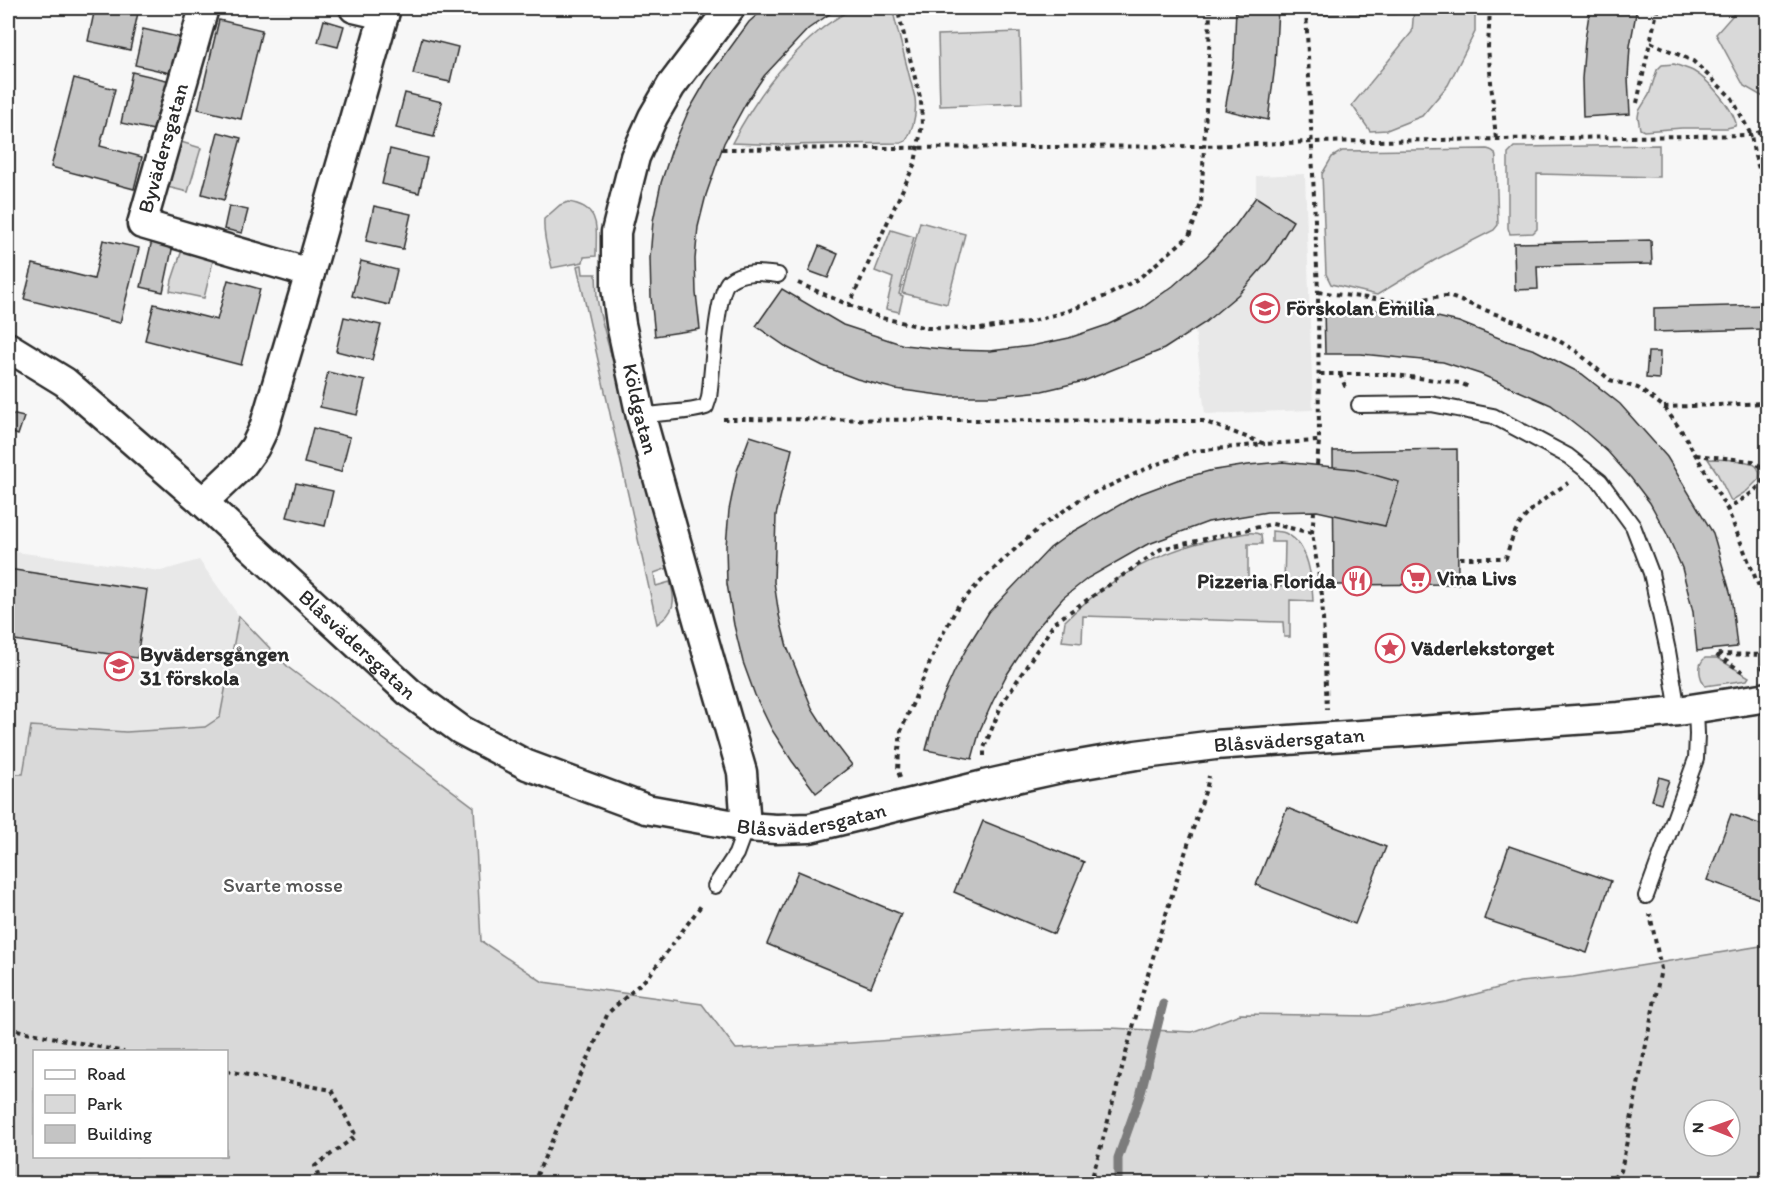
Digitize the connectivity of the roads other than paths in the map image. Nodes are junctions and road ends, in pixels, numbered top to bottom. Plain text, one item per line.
1 (204, 8) edge
2 (354, 8) edge
3 (730, 8) edge
4 (385, 11) edge
5 (310, 273) junction
6 (777, 275) road end
7 (8, 347) edge
8 (1359, 405) dead end
9 (641, 417) junction
10 (203, 502) junction
11 (1759, 687) edge
12 (1687, 710) junction
13 (746, 827) junction
14 (715, 886) road end
15 (1646, 896) road end

1 - 5 street, Byvädersgatan
2 - 4 street
3 - 9 street, Köldgatan
4 - 5 street
5 - 10 street
6 - 9 lane
7 - 10 street, Blåsvädersgatan
8 - 12 lane
9 - 13 street, Köldgatan
10 - 13 street, Blåsvädersgatan
11 - 12 street, Blåsvädersgatan
12 - 13 street, Blåsvädersgatan
12 - 15 lane
13 - 14 lane

